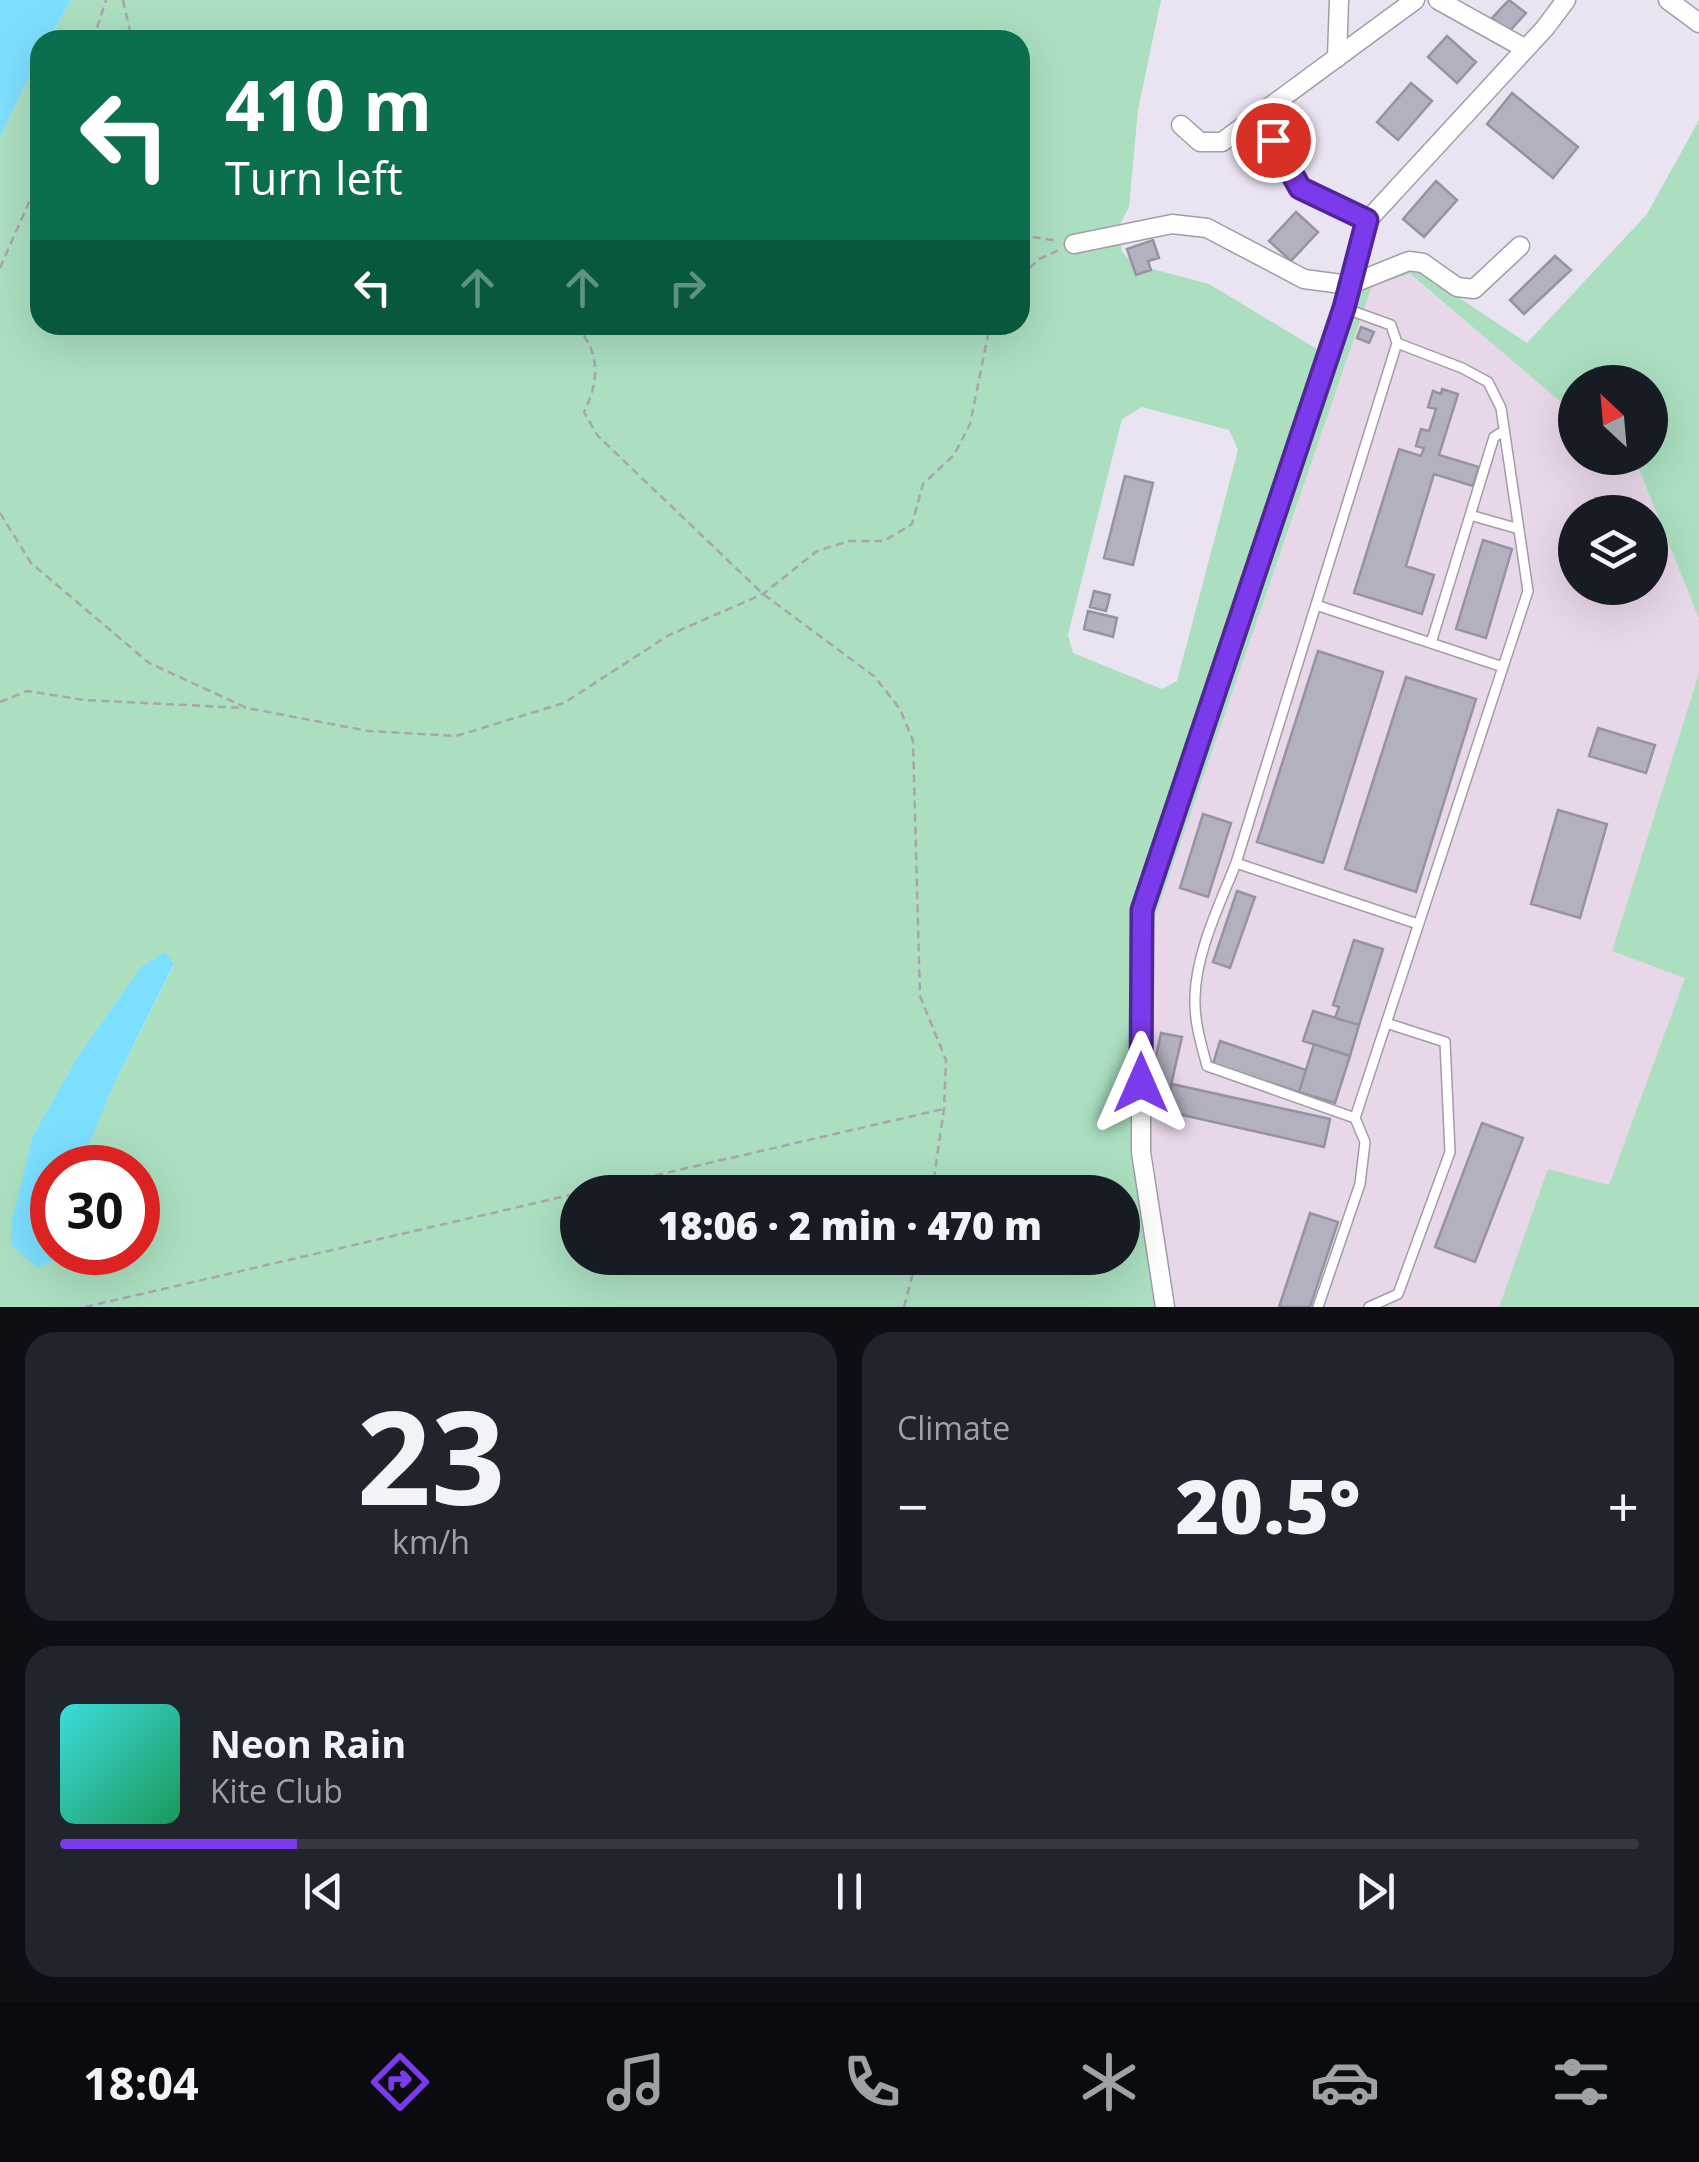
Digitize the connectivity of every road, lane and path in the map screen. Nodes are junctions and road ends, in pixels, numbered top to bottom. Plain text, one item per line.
1 (106, 0) edge
2 (124, 0) edge
3 (1339, 0) edge
4 (1415, 0) edge
5 (1438, 0) edge
6 (1566, 0) edge
7 (1668, 0) edge
8 (1699, 23) edge
9 (96, 30) edge
10 (130, 30) edge
11 (1524, 48) junction
12 (1337, 58) junction
13 (1260, 116) junction
14 (1181, 125) dead end
15 (30, 200) edge
16 (1367, 220) junction
17 (1030, 237) edge
18 (1074, 244) junction
19 (1520, 246) dead end
20 (0, 268) edge
21 (1030, 268) edge
22 (1349, 285) junction
23 (1344, 308) junction
24 (584, 335) edge
25 (988, 335) edge
26 (1397, 343) junction
27 (1504, 431) junction
28 (0, 513) edge
29 (1470, 515) junction
30 (1519, 529) junction
31 (763, 594) junction
32 (1316, 605) junction
33 (1431, 643) junction
34 (1503, 667) junction
35 (0, 702) edge
36 (247, 708) junction
37 (1236, 863) junction
38 (1418, 924) junction
39 (1386, 1023) junction
40 (944, 1108) junction
41 (1355, 1118) junction
42 (934, 1175) edge
43 (912, 1275) edge
44 (86, 1307) edge
45 (904, 1307) edge
46 (1165, 1307) edge
47 (1318, 1307) edge
48 (1369, 1307) edge

1 - 9 path
2 - 10 path
3 - 12 street
4 - 12 street
5 - 11 street
6 - 11 street
7 - 8 street
11 - 16 street
12 - 13 street
13 - 14 street
13 - 16 street
15 - 20 path
16 - 22 street
17 - 18 path
18 - 21 path
18 - 22 street
19 - 22 street
22 - 23 street
23 - 26 lane
23 - 46 street
24 - 31 path
25 - 31 path
26 - 27 lane
26 - 32 lane
27 - 29 lane
27 - 30 lane
28 - 36 path
29 - 30 lane
29 - 33 lane
30 - 34 lane
31 - 36 path
31 - 40 path
32 - 33 lane
32 - 37 lane
33 - 34 lane
34 - 38 lane
35 - 36 path
37 - 38 lane
37 - 41 lane
38 - 39 lane
39 - 41 lane
39 - 48 lane
40 - 42 path
40 - 44 path
41 - 47 lane
43 - 45 path

